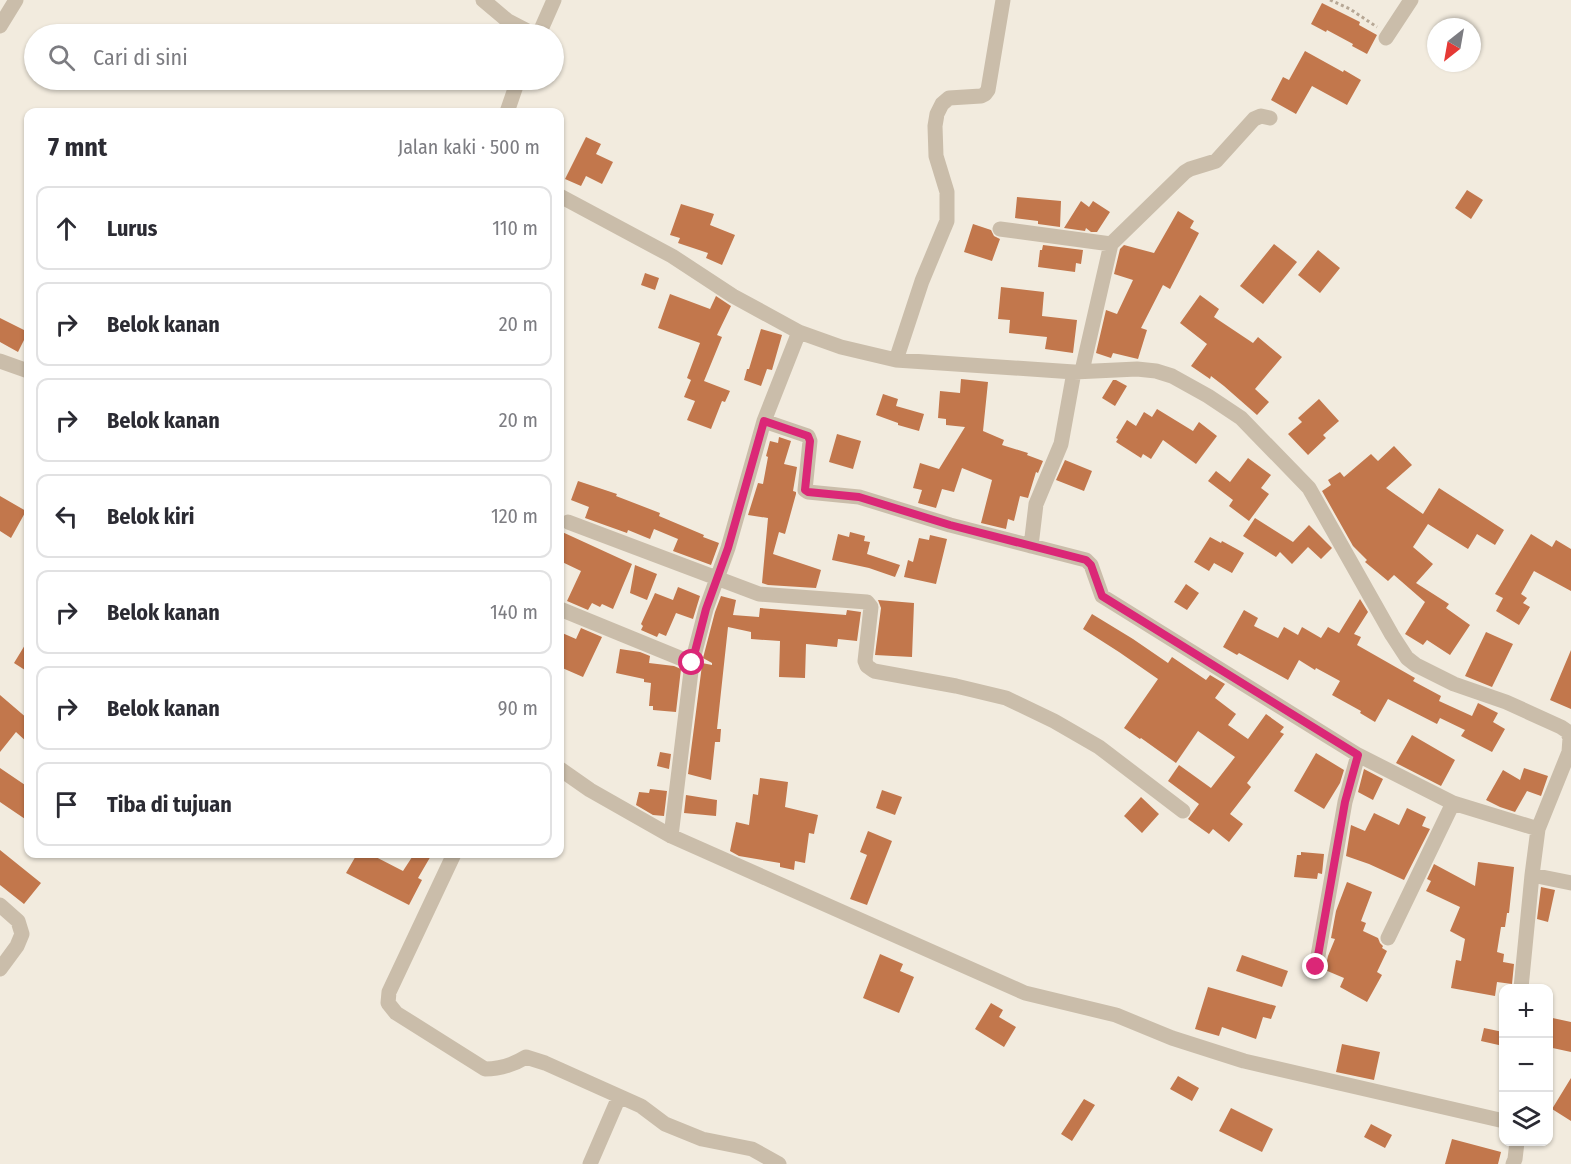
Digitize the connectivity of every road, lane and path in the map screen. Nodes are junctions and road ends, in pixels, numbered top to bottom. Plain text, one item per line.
1 (16, 0) edge
2 (483, 0) edge
3 (554, 0) edge
4 (1003, 0) edge
5 (1330, 0) edge
6 (1411, 0) edge
7 (514, 24) edge
8 (543, 24) edge
9 (1375, 25) dead end
10 (0, 26) edge
11 (1386, 38) dead end
12 (515, 90) edge
13 (508, 108) edge
14 (1270, 117) dead end
15 (564, 198) edge
16 (1000, 229) dead end
17 (1112, 244) junction
18 (799, 332) junction
19 (896, 360) junction
20 (0, 361) edge
21 (24, 370) edge
22 (1078, 372) junction
23 (764, 421) junction
24 (568, 522) dead end
25 (1031, 546) junction
26 (717, 578) junction
27 (564, 611) edge
28 (692, 663) junction
29 (1358, 755) junction
30 (564, 772) edge
31 (1453, 803) junction
32 (1183, 811) dead end
33 (1538, 829) junction
34 (671, 836) junction
35 (452, 858) edge
36 (1532, 875) junction
37 (1571, 883) edge
38 (0, 905) edge
39 (1388, 938) dead end
40 (1316, 967) dead end
41 (0, 969) edge
42 (1521, 984) edge
43 (619, 1097) junction
44 (1499, 1120) edge
45 (1517, 1146) edge
46 (1517, 1162) edge
47 (590, 1164) edge
48 (779, 1164) edge

1 - 10 street
2 - 7 street
3 - 8 street
4 - 19 street
5 - 9 path
6 - 11 street
12 - 13 street
14 - 17 street
15 - 18 street
16 - 17 street
17 - 22 street
18 - 19 street
18 - 23 street
19 - 22 street
20 - 21 street
22 - 25 street
22 - 33 street
23 - 25 street
23 - 26 street
24 - 26 street
25 - 29 street
26 - 28 street
26 - 32 street
27 - 28 street
28 - 34 street
29 - 31 street
29 - 40 street
30 - 34 street
31 - 33 street
31 - 39 street
33 - 36 street
34 - 44 street
35 - 43 street
36 - 37 street
36 - 42 street
38 - 41 street
43 - 47 street
43 - 48 street
45 - 46 street

